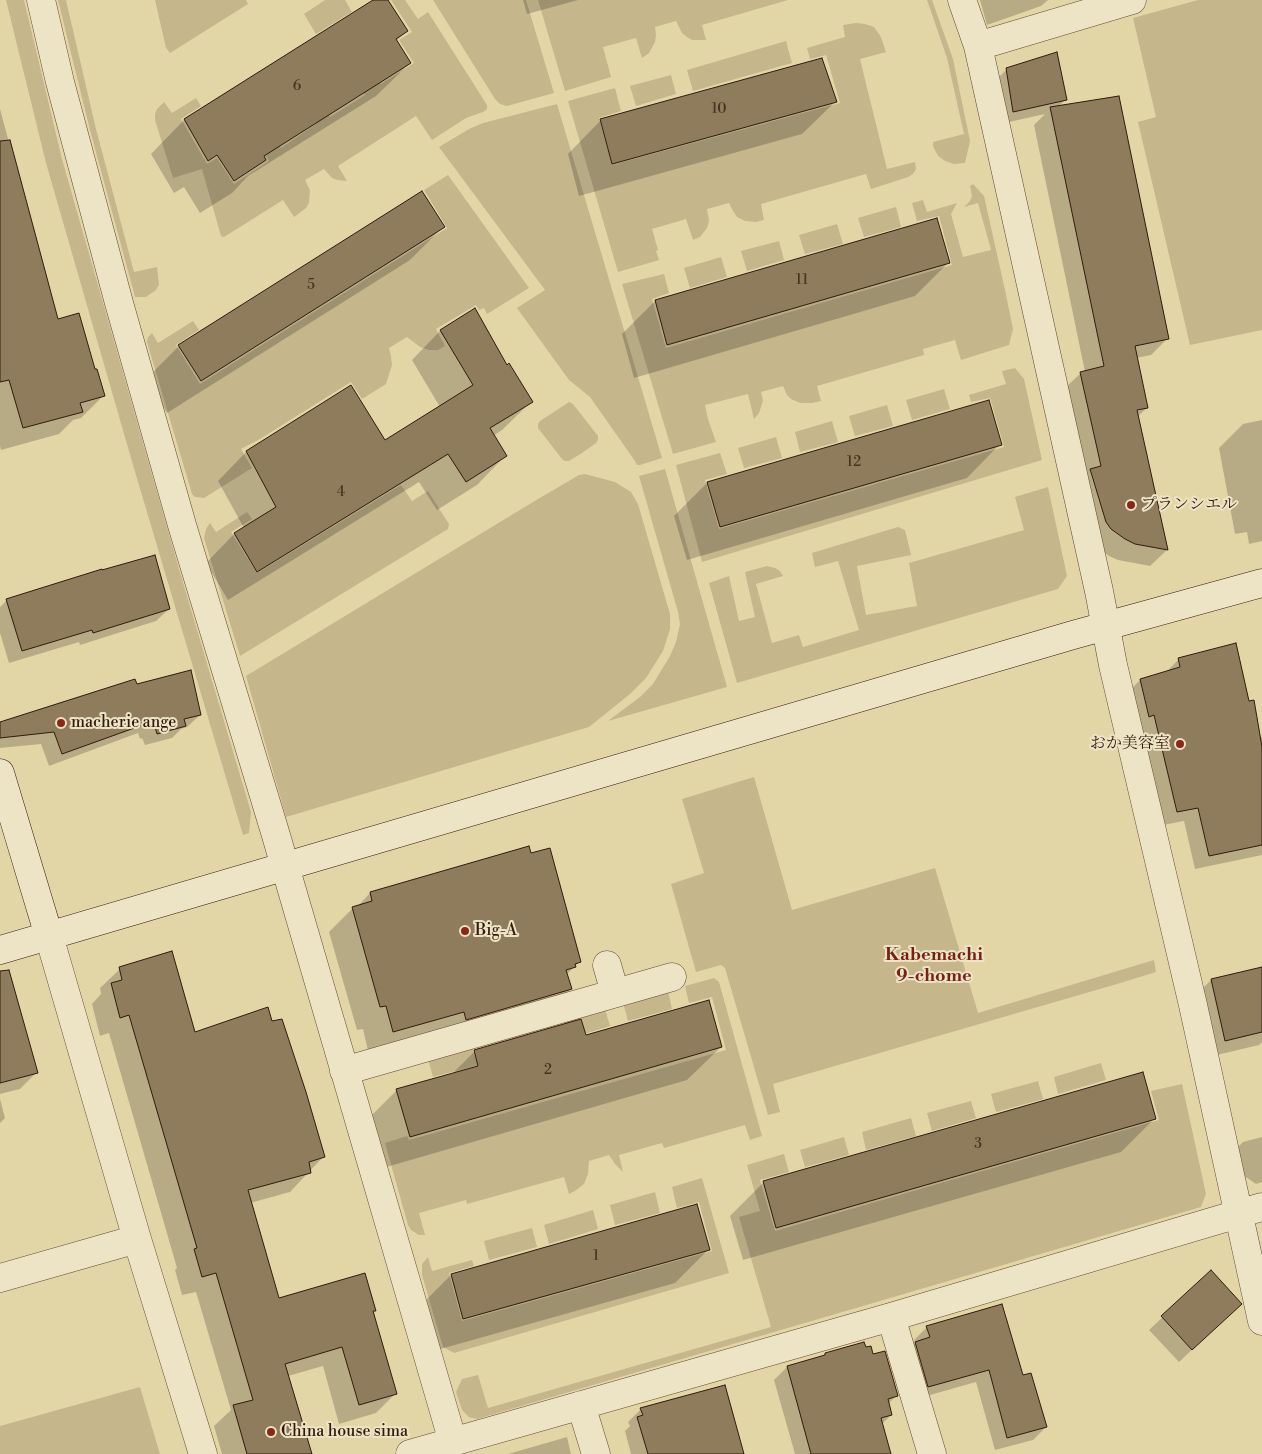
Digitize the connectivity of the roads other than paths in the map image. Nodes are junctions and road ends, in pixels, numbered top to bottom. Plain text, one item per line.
1 (41, 0) edge
2 (962, 0) edge
3 (1132, 0) edge
4 (978, 46) junction
5 (1262, 583) edge
6 (1106, 626) junction
7 (0, 773) edge
8 (284, 867) junction
9 (49, 936) junction
10 (0, 950) edge
11 (607, 965) dead end
12 (672, 977) dead end
13 (615, 993) junction
14 (344, 1071) junction
15 (1250, 1210) edge
16 (137, 1239) junction
17 (0, 1278) edge
18 (891, 1317) junction
19 (1262, 1322) edge
20 (581, 1405) junction
21 (453, 1442) junction
22 (203, 1454) edge
23 (410, 1454) edge
24 (596, 1454) edge
25 (932, 1454) edge

1 - 8 street
2 - 4 street
3 - 4 street
4 - 6 street
5 - 6 street
6 - 8 street
6 - 15 street
7 - 9 street
8 - 9 street
8 - 14 street
9 - 10 street
9 - 16 street
11 - 13 street
12 - 13 street
13 - 14 street
14 - 21 street
15 - 18 street
15 - 19 street
16 - 17 street
16 - 22 street
18 - 20 street
18 - 25 street
20 - 21 street
20 - 24 street
21 - 23 street

